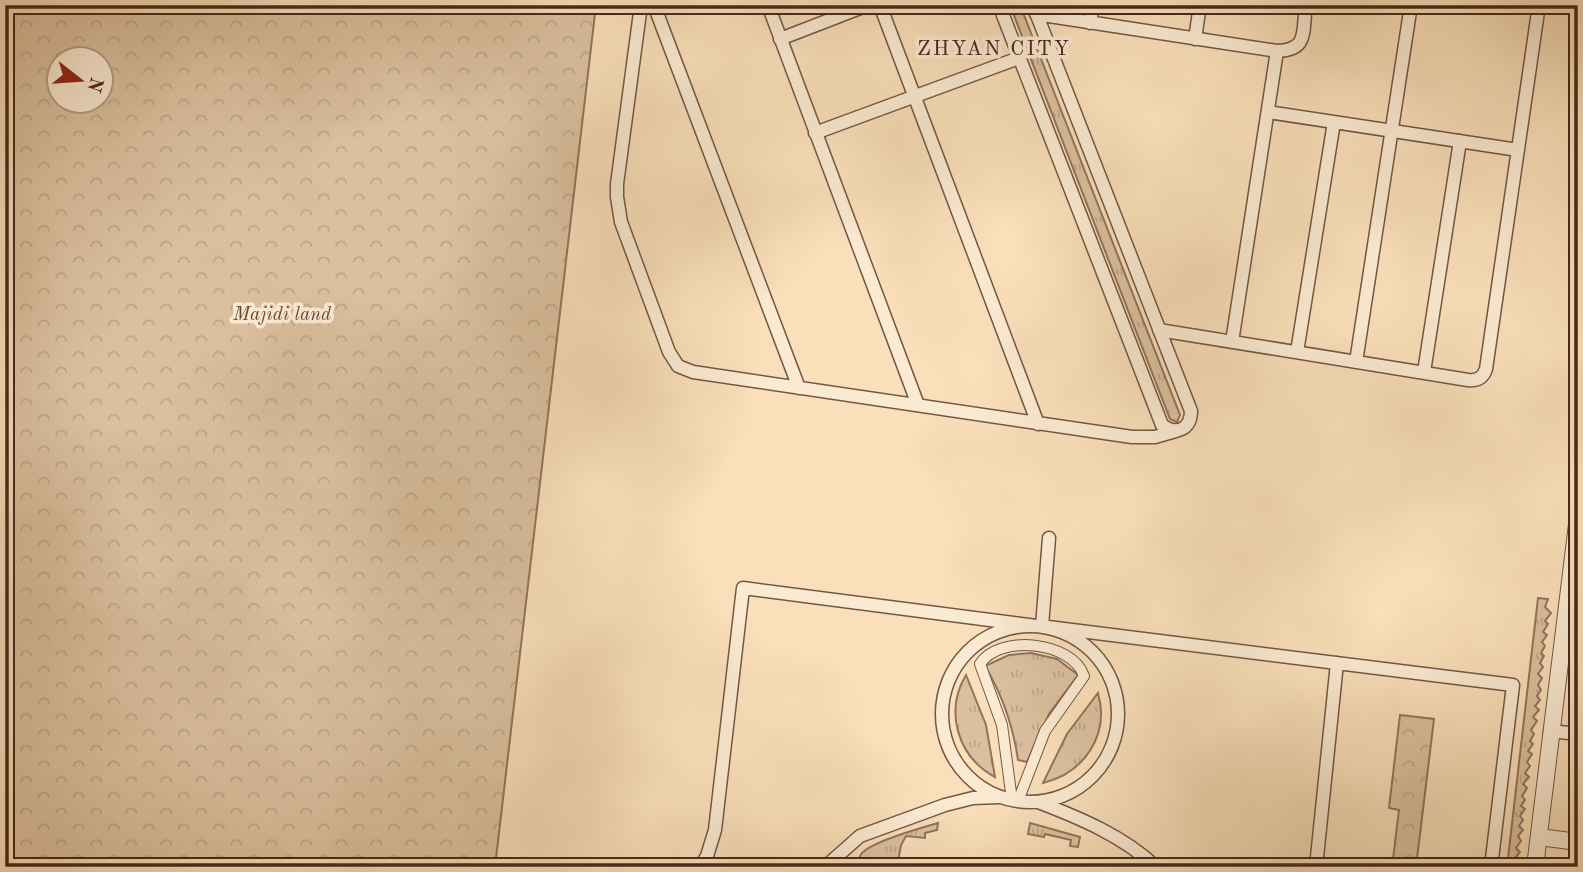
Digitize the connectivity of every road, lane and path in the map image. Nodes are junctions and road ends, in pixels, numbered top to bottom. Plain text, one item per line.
1 (640, 5) edge
2 (654, 5) edge
3 (768, 5) edge
4 (868, 5) edge
5 (880, 5) edge
6 (999, 5) edge
7 (1093, 5) edge
8 (1200, 5) edge
9 (1306, 5) edge
10 (1411, 5) edge
11 (1539, 5) edge
12 (1034, 10) edge
13 (1090, 23) junction
14 (780, 39) junction
15 (1195, 39) junction
16 (1277, 51) junction
17 (1019, 58) junction
18 (914, 97) junction
19 (1268, 112) junction
20 (1334, 122) junction
21 (1393, 131) junction
22 (815, 133) junction
23 (1460, 141) junction
24 (1518, 150) junction
25 (1159, 330) junction
26 (1231, 342) junction
27 (1297, 352) junction
28 (1356, 362) junction
29 (1424, 372) junction
30 (799, 388) junction
31 (918, 405) junction
32 (1038, 424) junction
33 (1177, 431) junction
34 (1578, 517) edge
35 (1049, 538) dead end
36 (1571, 624) edge
37 (1042, 626) junction
38 (1337, 663) junction
39 (1550, 731) junction
40 (1578, 734) edge
41 (967, 775) junction
42 (1076, 789) junction
43 (1010, 799) junction
44 (958, 802) junction
45 (1036, 802) junction
46 (1080, 818) junction
47 (1539, 837) junction
48 (1578, 842) edge
49 (1535, 866) edge
50 (700, 867) edge
51 (825, 867) edge
52 (1156, 867) edge
53 (1316, 867) edge
54 (1491, 867) edge
55 (1542, 867) edge

1 - 30 street
2 - 30 street
3 - 14 street
4 - 14 street
5 - 18 street
6 - 17 street
7 - 13 street
8 - 15 street
9 - 16 street
10 - 21 street
11 - 24 street
12 - 13 street
12 - 25 street
13 - 15 street
14 - 22 street
15 - 16 street
16 - 19 street
17 - 18 street
17 - 33 street
18 - 22 street
18 - 32 street
19 - 20 street
19 - 26 street
20 - 21 street
20 - 27 street
21 - 23 street
21 - 28 street
22 - 31 street
23 - 24 street
23 - 29 street
24 - 29 street
25 - 26 street
25 - 33 street
26 - 27 street
27 - 28 street
28 - 29 street
30 - 31 street
31 - 32 street
32 - 33 street
34 - 36 street
35 - 37 street
36 - 39 street
37 - 38 street
37 - 41 street
37 - 42 street
37 - 50 street
38 - 53 street
38 - 54 street
39 - 40 street
39 - 47 street
41 - 43 street
41 - 44 street
42 - 45 street
42 - 46 street
43 - 43 street
43 - 44 street
43 - 45 street
44 - 51 street
45 - 46 street
46 - 52 street
47 - 48 street
47 - 49 street
49 - 55 street

